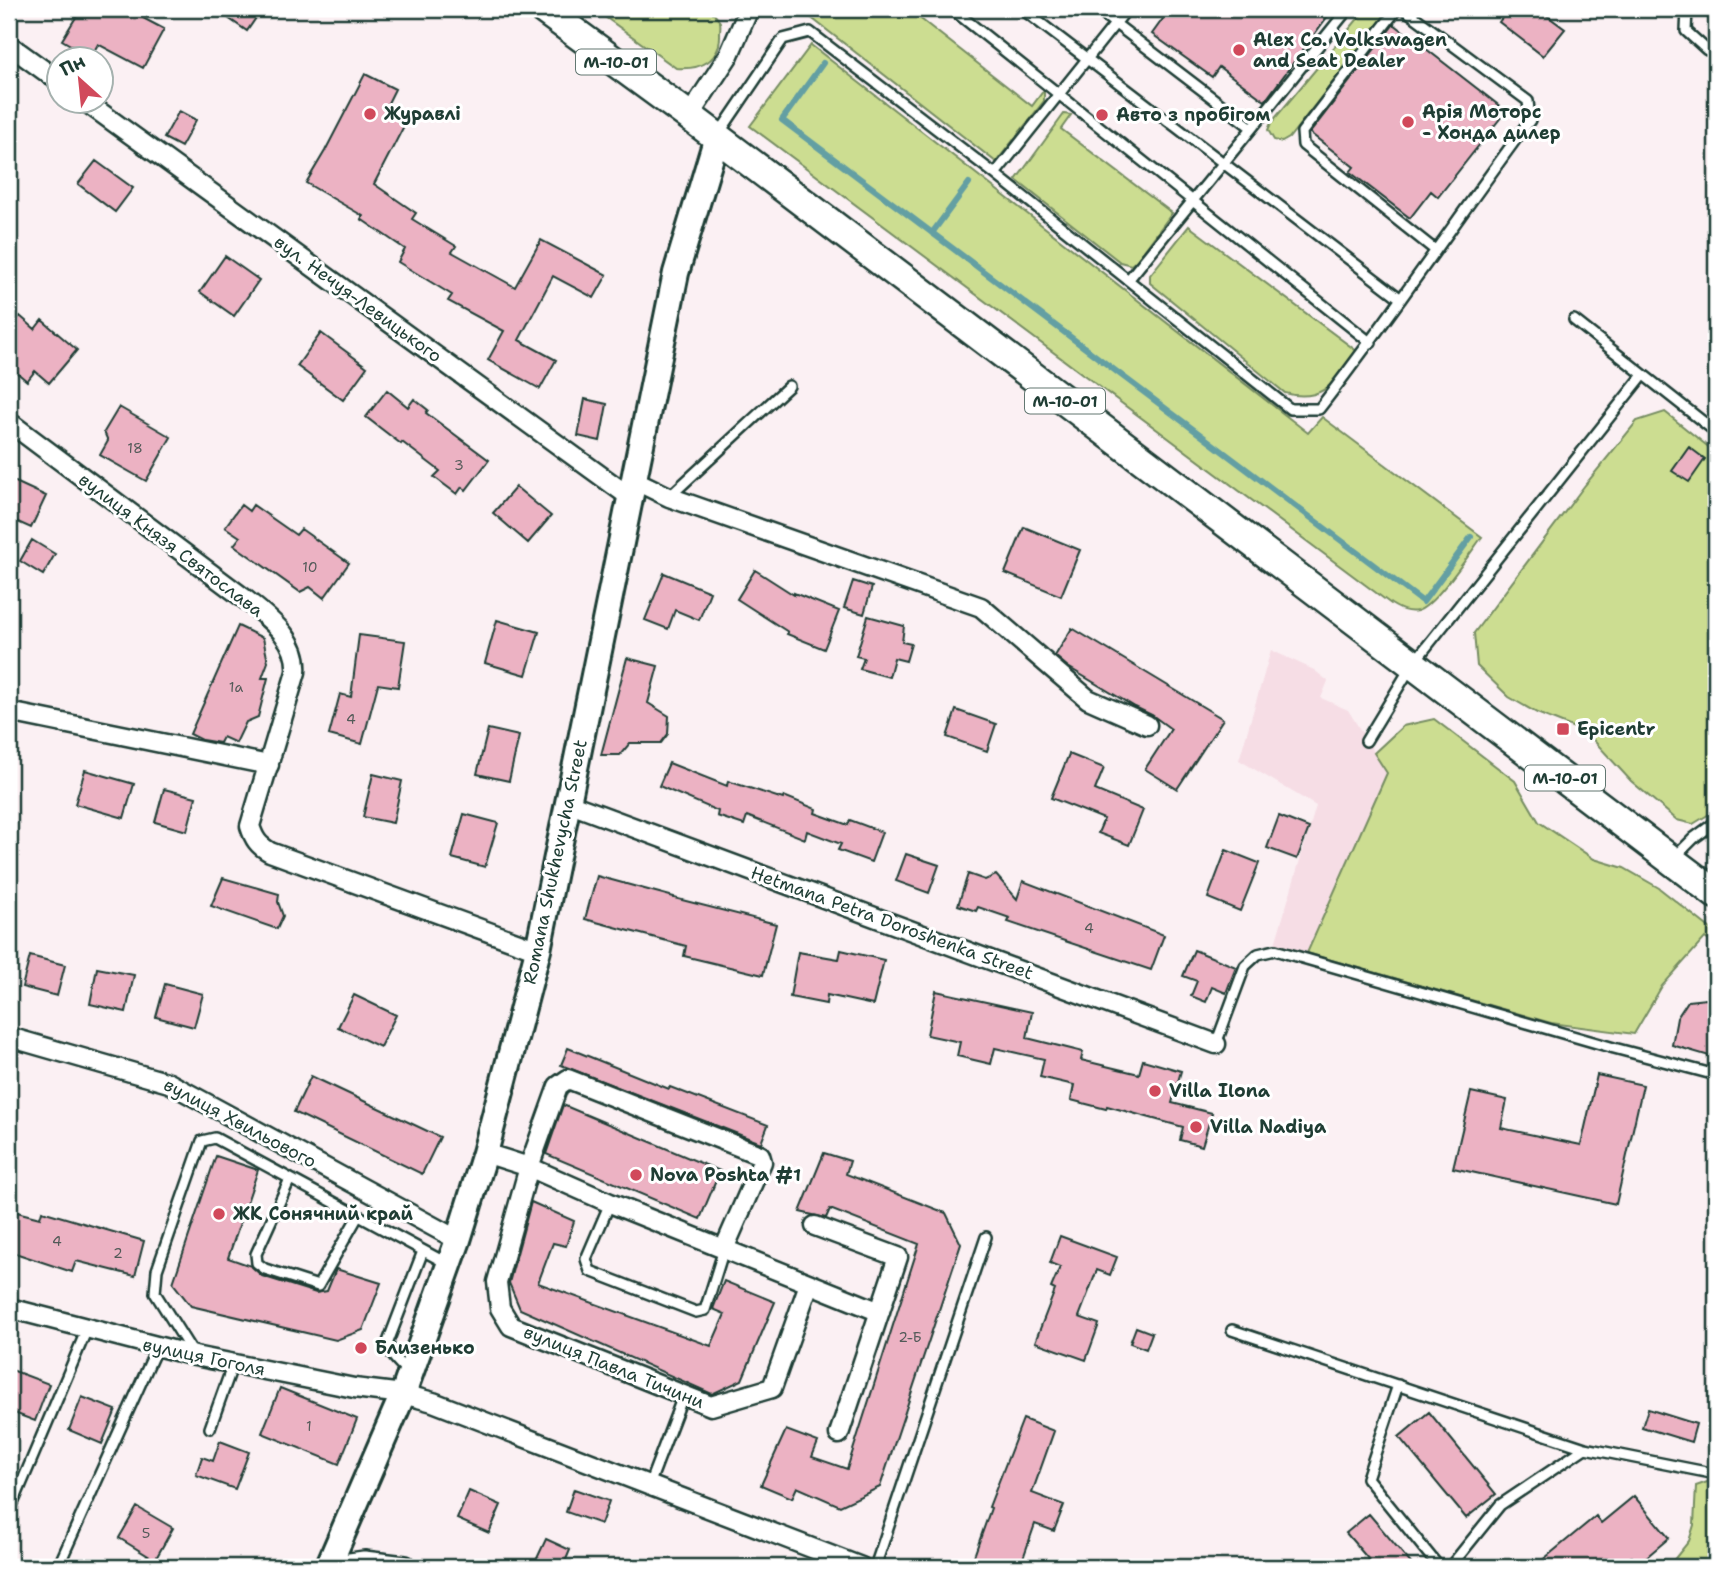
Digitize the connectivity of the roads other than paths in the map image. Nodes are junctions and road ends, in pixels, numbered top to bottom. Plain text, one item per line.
1 (543, 9) edge
2 (952, 9) edge
3 (1022, 9) edge
4 (1096, 9) edge
5 (1127, 9) edge
6 (1348, 9) edge
7 (1397, 9) edge
8 (1404, 9) edge
9 (1687, 9) edge
10 (744, 12) edge
11 (1115, 24) junction
12 (9, 45) edge
13 (1707, 50) dead end
14 (1087, 59) junction
15 (46, 72) edge
16 (1060, 93) junction
17 (106, 116) edge
18 (690, 116) junction
19 (1252, 128) junction
20 (717, 137) junction
21 (1223, 163) junction
22 (995, 174) junction
23 (1193, 201) junction
24 (1434, 250) junction
25 (1129, 279) junction
26 (1401, 299) junction
27 (1574, 320) dead end
28 (1371, 343) junction
29 (1643, 375) junction
30 (789, 386) dead end
31 (9, 422) edge
32 (1716, 432) edge
33 (632, 488) junction
34 (669, 497) junction
35 (1412, 665) junction
36 (9, 712) edge
37 (1147, 725) dead end
38 (1366, 741) dead end
39 (270, 765) junction
40 (568, 803) junction
41 (1716, 822) edge
42 (1673, 859) junction
43 (1716, 894) edge
44 (538, 950) junction
45 (9, 1037) edge
46 (1216, 1044) joint
47 (1716, 1074) edge
48 (485, 1153) junction
49 (529, 1167) junction
50 (290, 1179) junction
51 (610, 1203) junction
52 (358, 1216) junction
53 (814, 1226) dead end
54 (986, 1237) dead end
55 (458, 1240) junction
56 (724, 1249) junction
57 (423, 1251) junction
58 (449, 1265) junction
59 (809, 1284) junction
60 (9, 1308) edge
61 (880, 1312) junction
62 (87, 1329) junction
63 (1232, 1330) dead end
64 (157, 1347) junction
65 (195, 1356) junction
66 (233, 1364) junction
67 (406, 1384) junction
68 (1398, 1385) junction
69 (683, 1396) junction
70 (210, 1428) dead end
71 (839, 1434) dead end
72 (1585, 1448) junction
73 (1716, 1474) edge
74 (649, 1485) junction
75 (9, 1513) edge
76 (58, 1567) edge
77 (329, 1567) edge
78 (405, 1567) edge
79 (861, 1567) edge
80 (875, 1567) edge
81 (1439, 1567) edge
82 (1450, 1567) edge

1 - 18 highway, М-10-01
2 - 16 lane
3 - 14 lane
4 - 11 lane
5 - 11 lane
6 - 19 lane
7 - 24 lane
8 - 24 lane
9 - 13 lane
10 - 18 street
11 - 14 lane
11 - 19 lane
12 - 15 street
14 - 16 lane
14 - 21 lane
16 - 22 lane
16 - 23 lane
17 - 33 street, вул. Нечуя-Левицького
18 - 20 highway, М-10-01
19 - 21 lane
20 - 22 lane
20 - 33 main road, Romana Shukhevycha Street
20 - 35 highway, М-10-01
21 - 23 lane
21 - 26 lane
22 - 25 lane
23 - 25 lane
23 - 28 lane
24 - 26 lane
25 - 28 lane
26 - 28 lane
27 - 29 lane
29 - 32 lane
29 - 35 lane
30 - 34 lane
31 - 39 street, вулиця Князя Святослава
33 - 34 street, вул. Нечуя-Левицького
33 - 40 main road, Romana Shukhevycha Street
34 - 37 street, вул. Нечуя-Левицького
35 - 38 lane
35 - 42 highway, М-10-01
36 - 39 street
39 - 44 street, вулиця Князя Святослава
40 - 44 main road, Romana Shukhevycha Street
40 - 46 street, Hetmana Petra Doroshenka Street
41 - 42 lane
42 - 43 highway, М-10-01
44 - 48 main road, Romana Shukhevycha Street
45 - 55 street, вулиця Хвильового
46 - 47 lane
48 - 49 street
48 - 55 main road, Romana Shukhevycha Street
49 - 51 street
49 - 56 street, вулиця Павла Тичини
49 - 69 street, вулиця Павла Тичини
50 - 52 lane
50 - 52 lane
50 - 65 lane
51 - 56 street
51 - 56 lane
52 - 57 lane
53 - 61 street
54 - 80 lane
55 - 58 main road, Romana Shukhevycha Street
56 - 59 street
57 - 58 lane
57 - 67 lane
58 - 67 main road, Romana Shukhevycha Street
59 - 61 street
59 - 69 street, вулиця Павла Тичини
60 - 62 street, вулиця Гоголя
61 - 71 street
62 - 64 street, вулиця Гоголя
62 - 75 lane
63 - 68 lane
64 - 65 street, вулиця Гоголя
64 - 76 lane
65 - 66 street, вулиця Гоголя
66 - 67 street, вулиця Гоголя
66 - 70 lane
67 - 74 street, вулиця Гоголя
67 - 77 main road, Romana Shukhevycha Street
68 - 72 lane
68 - 81 lane
69 - 74 lane
72 - 73 lane
72 - 82 lane
74 - 79 street, вулиця Гоголя
77 - 78 street

